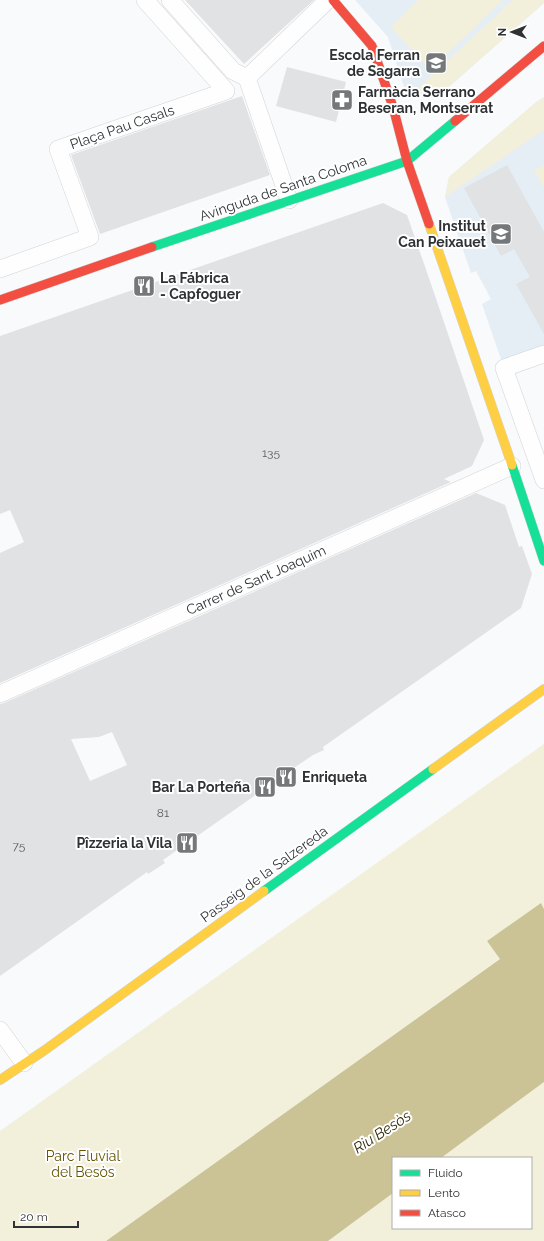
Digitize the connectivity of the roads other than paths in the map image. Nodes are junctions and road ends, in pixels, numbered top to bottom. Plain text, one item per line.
1 (144, 0) edge
2 (170, 0) edge
3 (328, 0) edge
4 (333, 0) edge
5 (544, 46) edge
6 (248, 78) junction
7 (407, 161) junction
8 (289, 200) junction
9 (0, 269) edge
10 (0, 300) edge
11 (544, 354) edge
12 (512, 466) junction
13 (544, 480) edge
14 (544, 561) edge
15 (544, 689) edge
16 (0, 694) edge
17 (0, 1030) edge
18 (24, 1063) junction
19 (0, 1080) edge

1 - 9 street, Plaça Pau Casals
2 - 6 street
3 - 6 street
4 - 7 street
5 - 7 street, Avinguda de Santa Coloma
6 - 8 street
7 - 8 street, Avinguda de Santa Coloma
7 - 12 street
8 - 10 street, Avinguda de Santa Coloma
11 - 13 street
12 - 14 street
12 - 16 street, Carrer de Sant Joaquim
15 - 18 street, Passeig de la Salzereda
17 - 18 street
18 - 19 street, Passeig de la Salzereda

